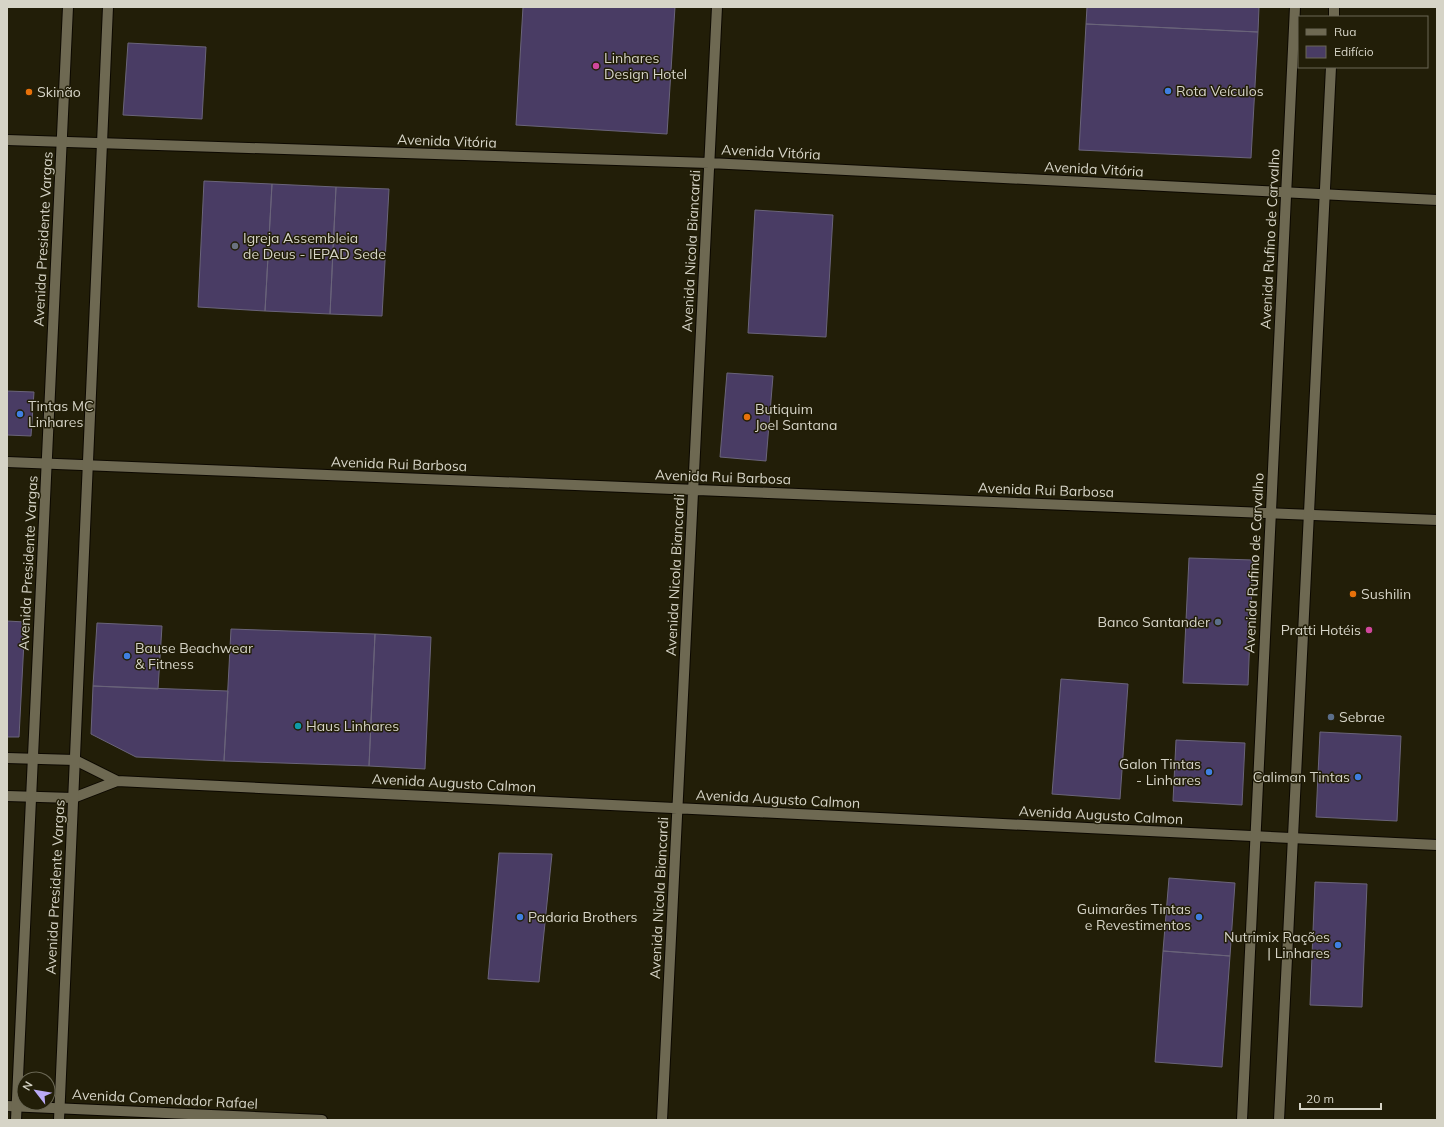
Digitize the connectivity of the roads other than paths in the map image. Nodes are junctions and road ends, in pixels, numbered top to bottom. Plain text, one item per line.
1 (68, 7) edge
2 (108, 7) edge
3 (716, 7) edge
4 (1295, 7) edge
5 (1331, 68) edge
6 (7, 140) edge
7 (61, 143) junction
8 (102, 144) junction
9 (709, 163) junction
10 (1286, 193) junction
11 (1325, 195) junction
12 (1437, 200) edge
13 (7, 462) edge
14 (46, 464) junction
15 (88, 465) junction
16 (693, 490) junction
17 (1271, 514) junction
18 (1309, 515) junction
19 (1437, 520) edge
20 (7, 758) edge
21 (33, 759) junction
22 (75, 760) junction
23 (117, 781) junction
24 (7, 796) edge
25 (31, 796) junction
26 (73, 798) junction
27 (678, 808) junction
28 (1255, 836) junction
29 (1293, 838) junction
30 (1437, 845) edge
31 (12, 1106) edge
32 (59, 1108) junction
33 (16, 1120) edge
34 (59, 1120) edge
35 (322, 1120) edge
36 (662, 1120) edge
37 (1242, 1120) edge
38 (1279, 1120) edge

1 - 7 street, Avenida Presidente Vargas
2 - 8 street, Avenida Presidente Vargas
3 - 9 street, Avenida Nicola Biancardi
4 - 10 street, Avenida Rufino de Carvalho
5 - 11 street
6 - 7 street
7 - 8 street, Avenida Vitória
7 - 14 street, Avenida Presidente Vargas
8 - 9 street, Avenida Vitória
8 - 15 street, Avenida Presidente Vargas
9 - 10 street, Avenida Vitória
9 - 16 street, Avenida Nicola Biancardi
10 - 11 street, Avenida Vitória
10 - 17 street, Avenida Rufino de Carvalho
11 - 12 street, Avenida Vitória
11 - 18 street
13 - 14 street, Avenida Rui Barbosa
14 - 15 street, Avenida Rui Barbosa
14 - 21 street, Avenida Presidente Vargas
15 - 16 street, Avenida Rui Barbosa
15 - 22 street, Avenida Presidente Vargas
16 - 17 street, Avenida Rui Barbosa
16 - 27 street, Avenida Nicola Biancardi
17 - 18 street, Avenida Rui Barbosa
17 - 28 street, Avenida Rufino de Carvalho
18 - 19 street, Avenida Rui Barbosa
18 - 29 street
20 - 21 street, Avenida Augusto Calmon
21 - 22 street, Avenida Augusto Calmon
21 - 25 street, Avenida Presidente Vargas
22 - 23 street, Avenida Augusto Calmon
22 - 26 street, Avenida Presidente Vargas
23 - 26 street, Avenida Augusto Calmon
23 - 27 street, Avenida Augusto Calmon
24 - 25 street
25 - 26 street
25 - 31 street, Avenida Presidente Vargas
26 - 32 street, Avenida Presidente Vargas
27 - 28 street, Avenida Augusto Calmon
27 - 36 street, Avenida Nicola Biancardi
28 - 29 street, Avenida Augusto Calmon
28 - 37 street, Avenida Rufino de Carvalho
29 - 30 street, Avenida Augusto Calmon
29 - 38 street
31 - 32 street, Avenida Comendador Rafael
31 - 33 street, Avenida Presidente Vargas
32 - 34 street, Avenida Presidente Vargas
32 - 35 street, Avenida Comendador Rafael

